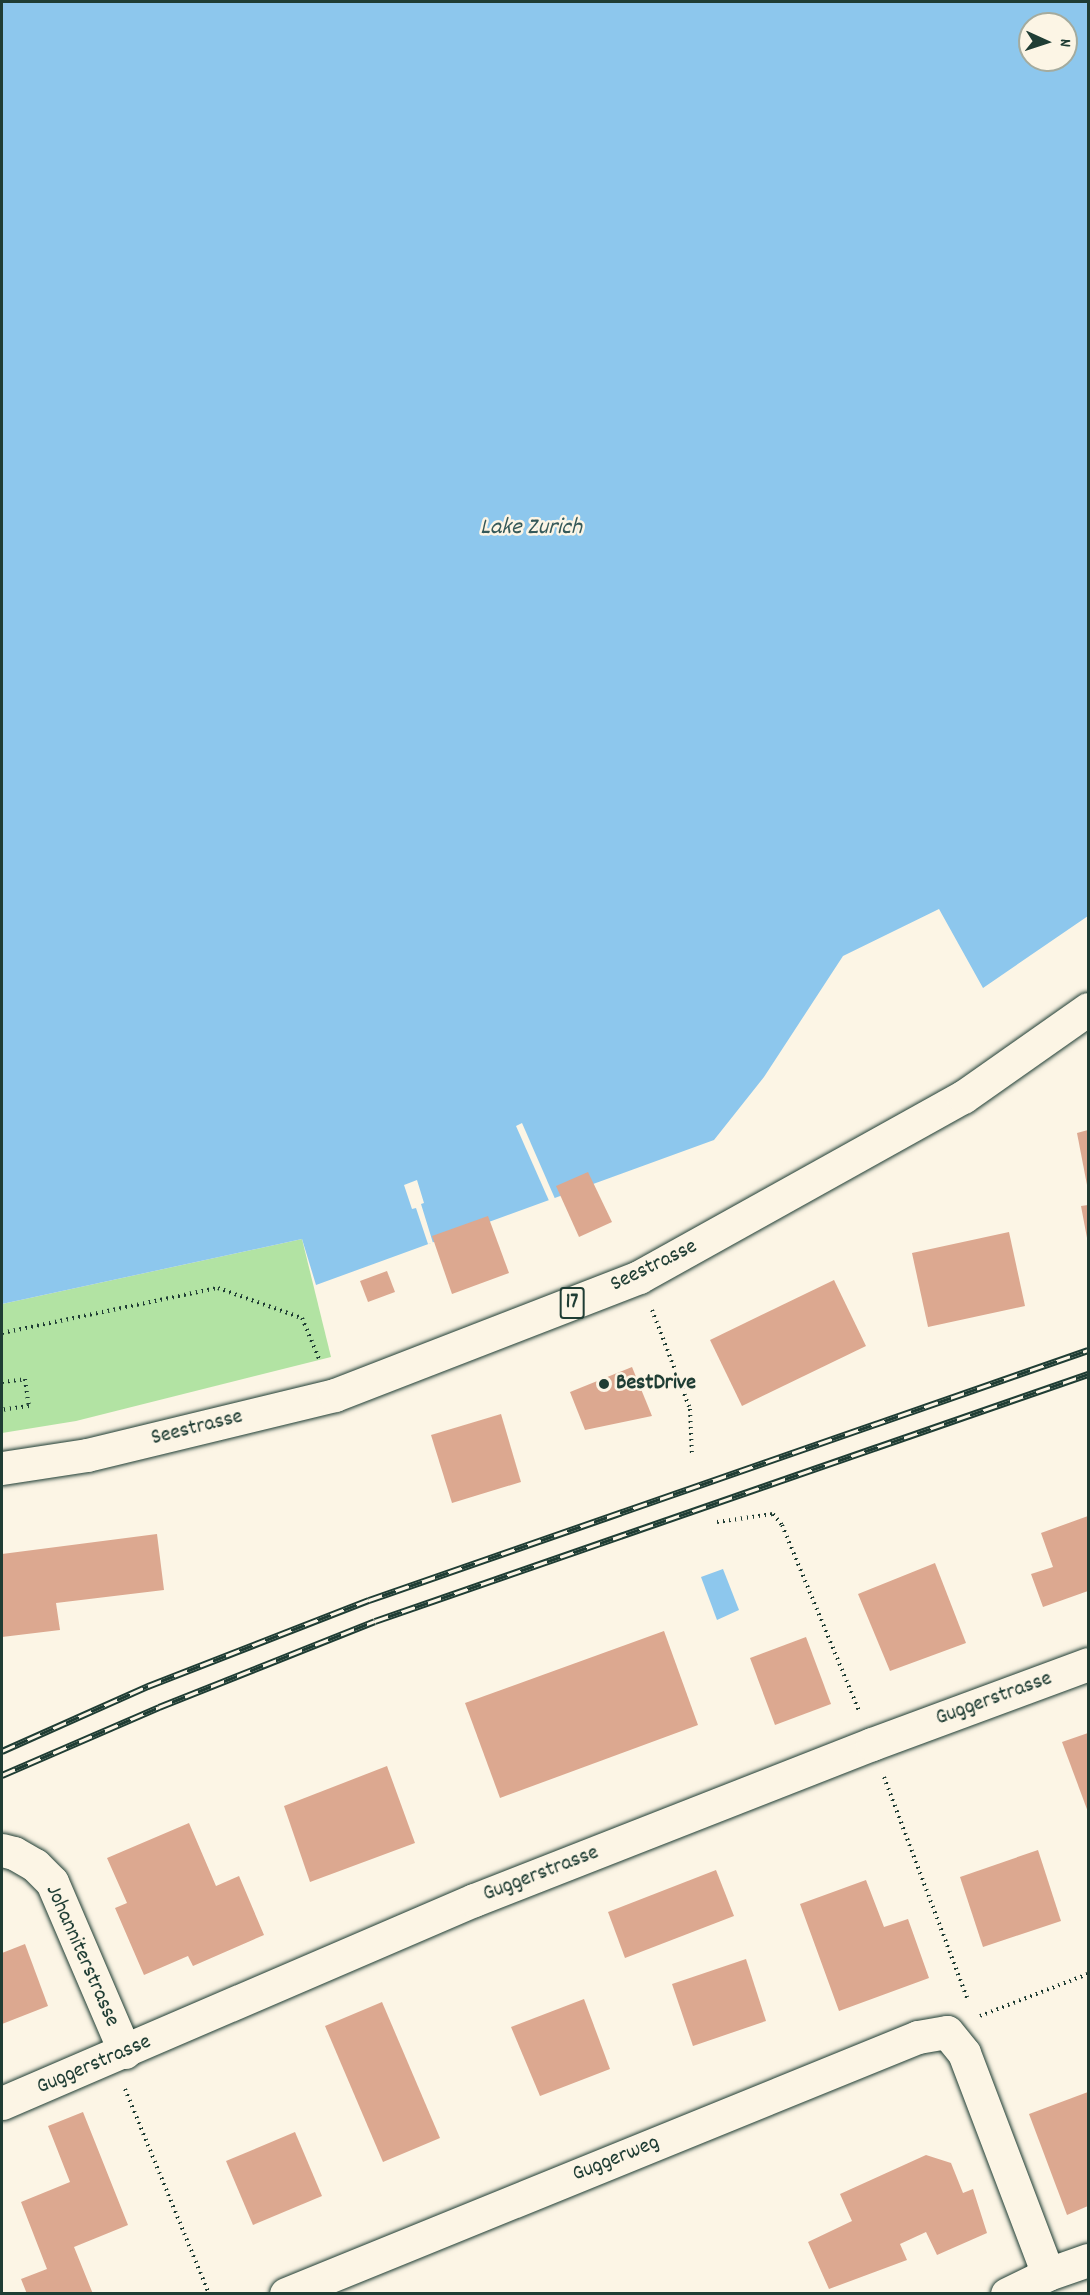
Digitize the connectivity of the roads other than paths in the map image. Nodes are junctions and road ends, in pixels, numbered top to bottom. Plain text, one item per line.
1 (1089, 1009) edge
2 (2, 1468) edge
3 (1089, 1664) edge
4 (2, 1850) edge
5 (124, 2067) junction
6 (2, 2103) edge
7 (1089, 2260) edge
8 (1048, 2274) junction
9 (286, 2294) edge
10 (1007, 2294) edge

1 - 2 street, Seestrasse / 17
3 - 5 street, Guggerstrasse
4 - 5 street, Johanniterstrasse
5 - 6 street, Guggerstrasse
7 - 8 street
8 - 9 street, Guggerweg
8 - 10 street

